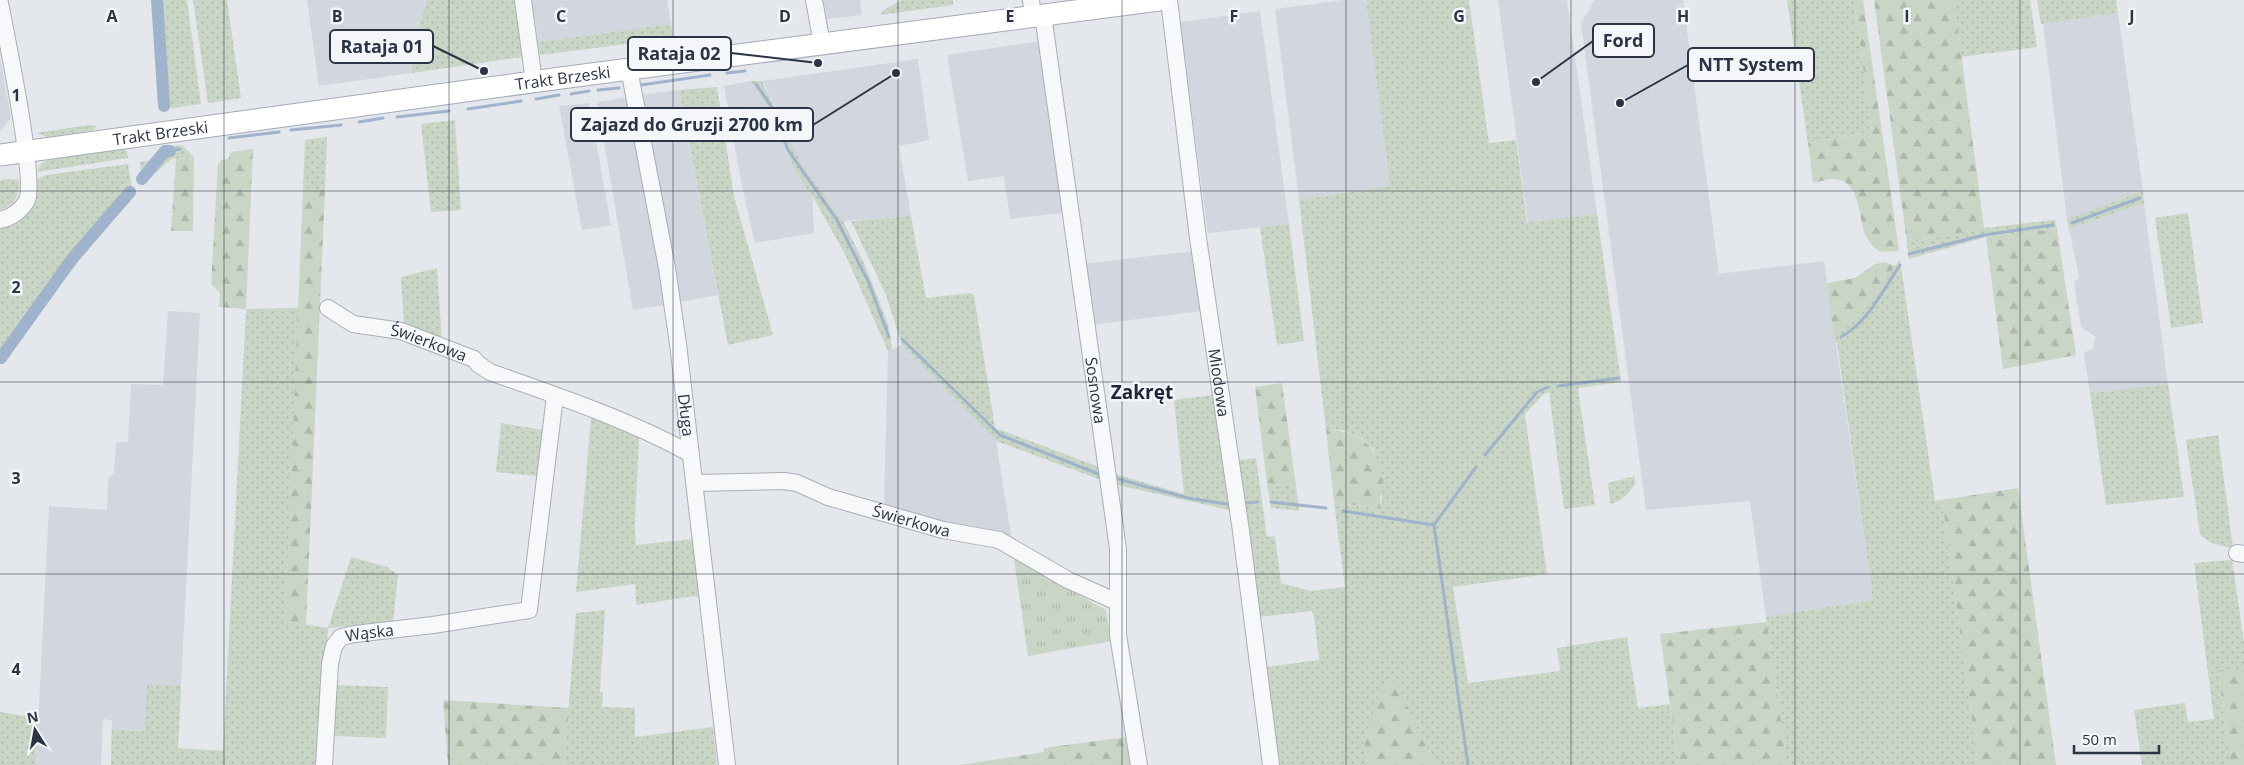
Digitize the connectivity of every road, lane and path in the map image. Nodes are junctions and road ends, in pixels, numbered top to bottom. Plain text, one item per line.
1 (523, 0) edge
2 (814, 0) edge
3 (1159, 0) edge
4 (1169, 0) edge
5 (0, 3) edge
6 (1036, 10) edge
7 (822, 44) junction
8 (629, 69) junction
9 (534, 82) junction
10 (25, 151) junction
11 (0, 155) edge
12 (0, 220) edge
13 (328, 308) dead end
14 (555, 396) junction
15 (691, 454) junction
16 (694, 483) junction
17 (1117, 602) junction
18 (324, 765) edge
19 (727, 765) edge
20 (1139, 765) edge
21 (1271, 765) edge

1 - 9 street
2 - 7 street
3 - 6 main road, Trakt Brzeski
4 - 21 street, Miodowa
5 - 10 street
6 - 7 main road, Trakt Brzeski
6 - 17 street, Sosnowa
7 - 8 main road, Trakt Brzeski
8 - 9 main road, Trakt Brzeski
8 - 15 street, Długa
9 - 10 main road, Trakt Brzeski
10 - 11 main road, Trakt Brzeski
10 - 12 street
13 - 14 street, Świerkowa
14 - 15 street, Świerkowa
14 - 18 street, Wąska
15 - 16 street, Długa
16 - 17 street, Świerkowa
16 - 19 street, Długa
17 - 20 street, Sosnowa

